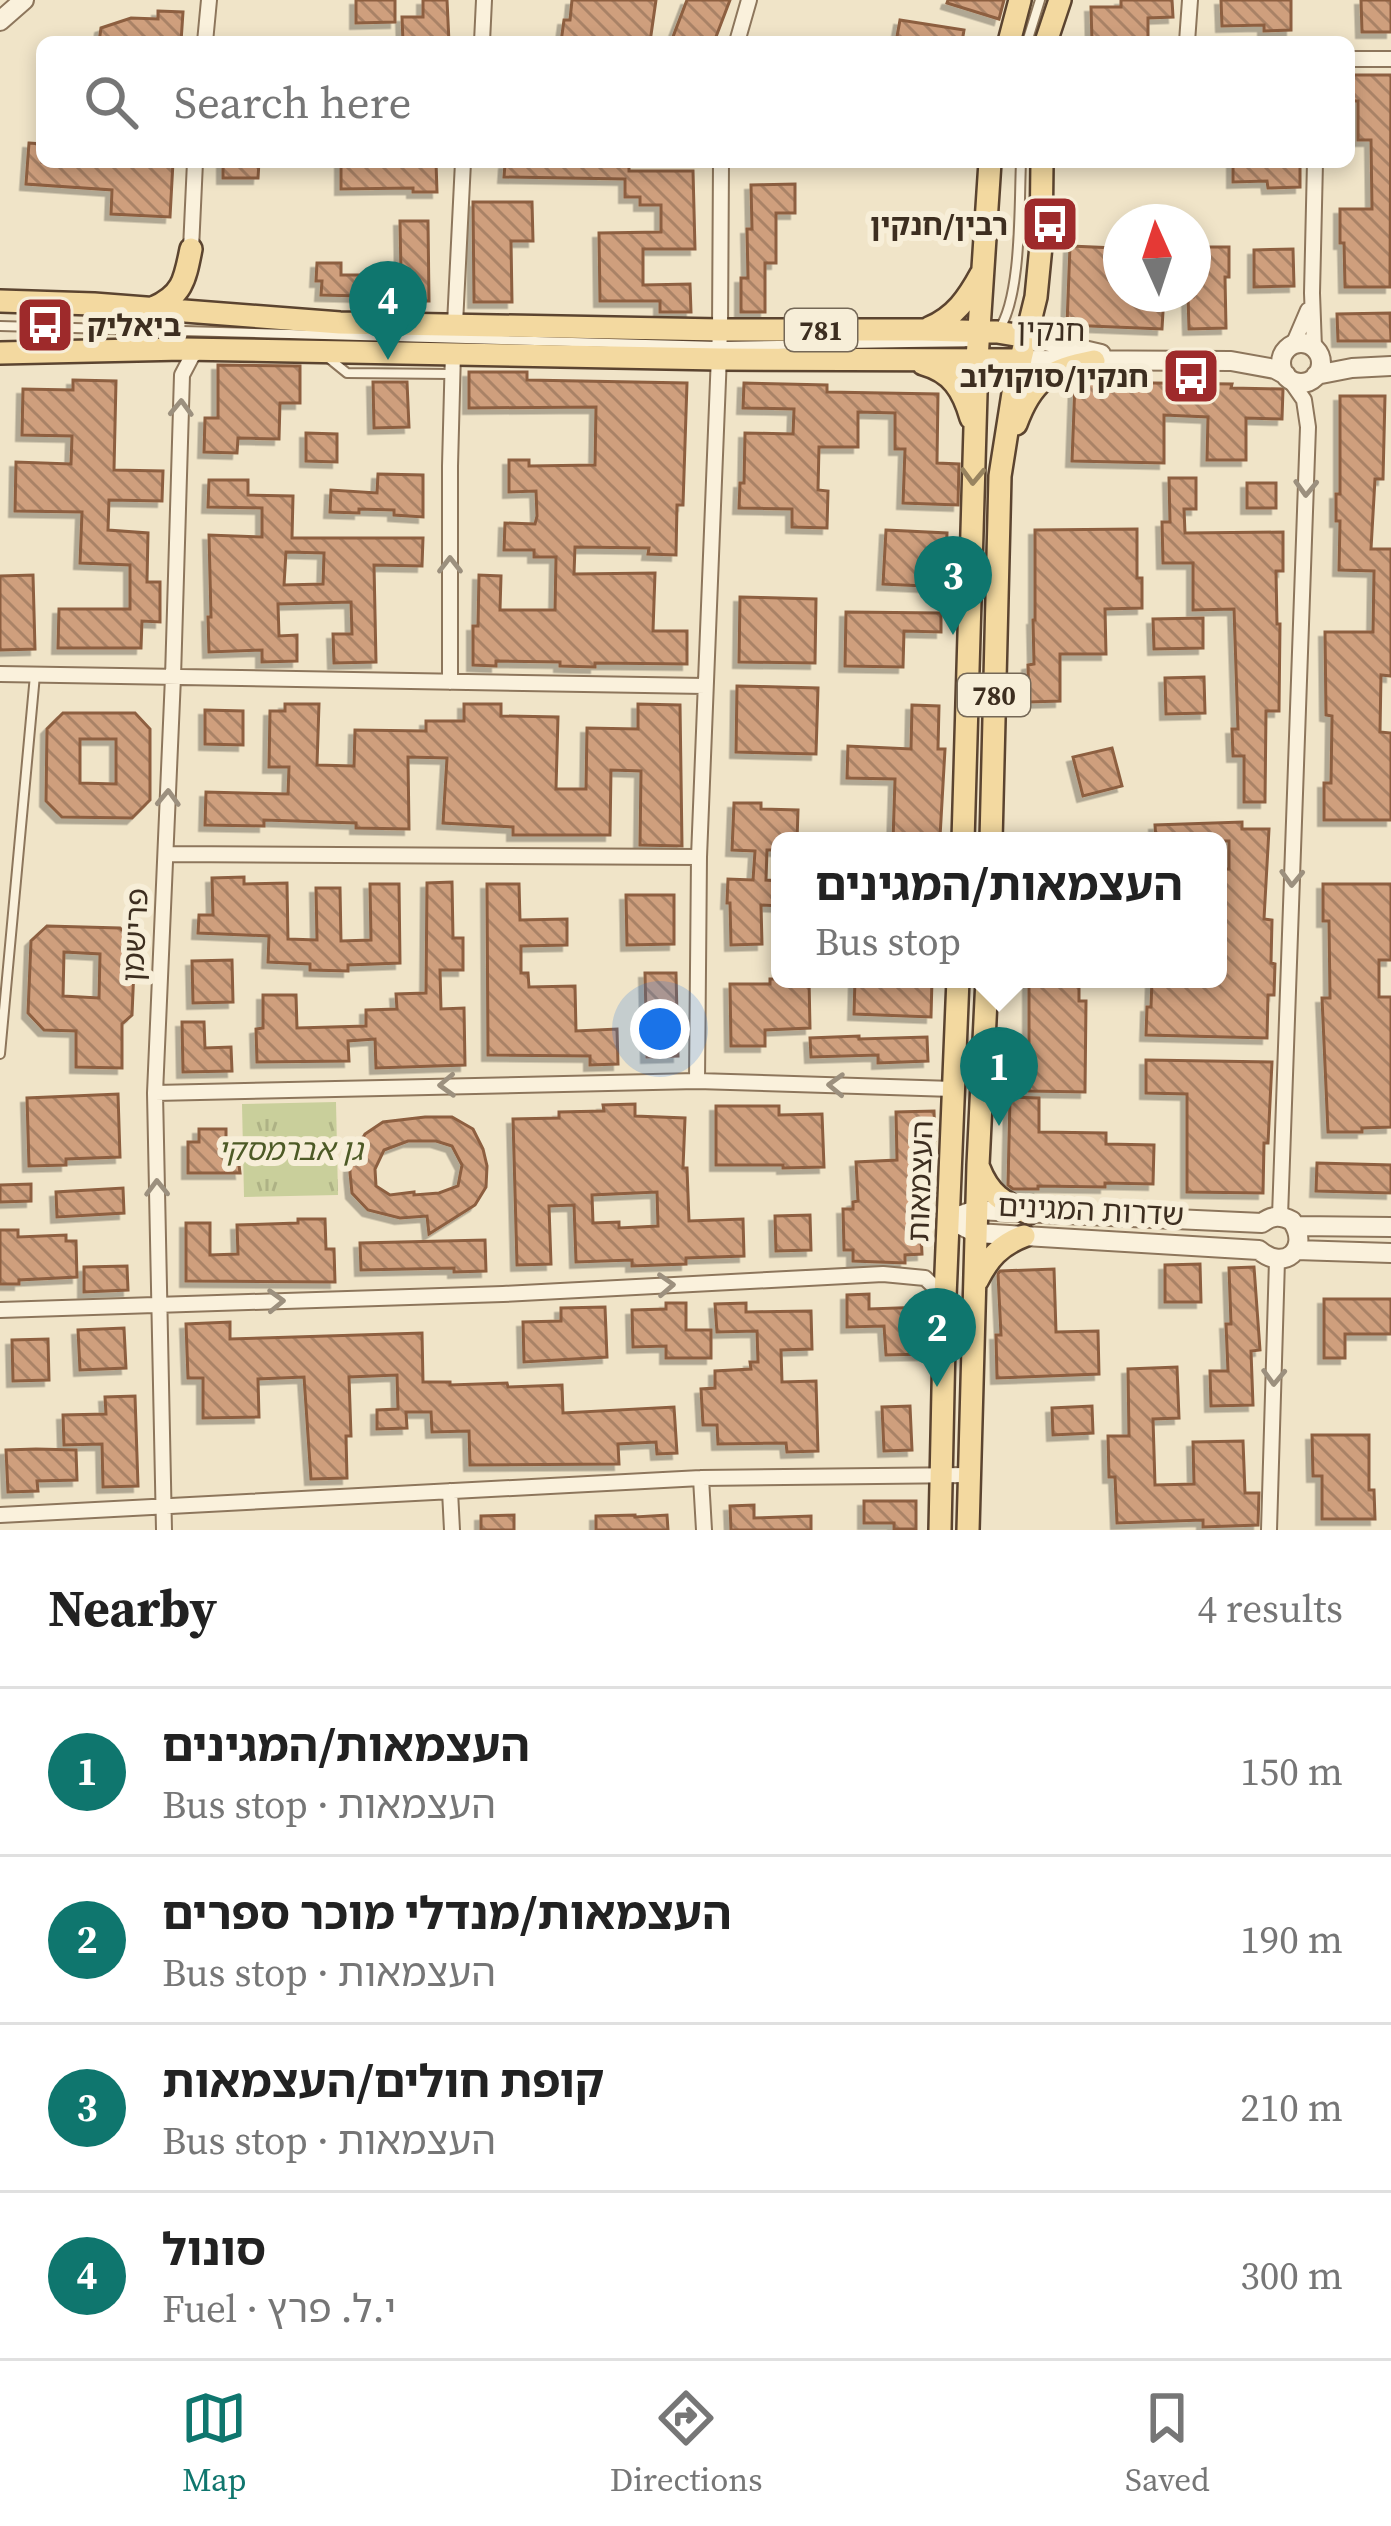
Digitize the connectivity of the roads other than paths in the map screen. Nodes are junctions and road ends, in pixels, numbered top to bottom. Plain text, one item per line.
1 (24, 0) edge
2 (209, 0) edge
3 (484, 0) edge
4 (749, 0) edge
5 (1020, 0) edge
6 (1040, 0) edge
7 (1060, 0) edge
8 (1190, 0) edge
9 (0, 21) edge
10 (206, 36) edge
11 (482, 36) edge
12 (739, 36) edge
13 (1011, 36) edge
14 (1030, 36) edge
15 (1048, 36) edge
16 (1187, 36) edge
17 (1391, 58) edge
18 (1355, 59) edge
19 (195, 168) edge
20 (463, 168) edge
21 (721, 168) edge
22 (990, 168) edge
23 (1021, 168) edge
24 (1042, 168) edge
25 (1315, 168) edge
26 (191, 249) junction
27 (982, 270) junction
28 (1312, 293) junction
29 (0, 301) edge
30 (153, 308) junction
31 (219, 315) junction
32 (455, 324) junction
33 (0, 326) edge
34 (923, 330) junction
35 (1028, 337) junction
36 (983, 341) junction
37 (719, 345) junction
38 (1290, 346) junction
39 (201, 350) junction
40 (1315, 350) junction
41 (0, 353) edge
42 (887, 359) junction
43 (1021, 360) junction
44 (1124, 360) junction
45 (1094, 361) junction
46 (1231, 361) junction
47 (452, 363) junction
48 (1387, 366) edge
49 (1316, 375) junction
50 (1287, 376) junction
51 (975, 434) junction
52 (1000, 476) junction
53 (0, 674) edge
54 (35, 675) junction
55 (173, 677) junction
56 (450, 682) junction
57 (705, 686) junction
58 (963, 832) edge
59 (991, 832) edge
60 (166, 854) junction
61 (699, 857) junction
62 (958, 988) edge
63 (987, 988) edge
64 (0, 1054) edge
65 (697, 1081) junction
66 (953, 1089) junction
67 (155, 1093) junction
68 (978, 1165) junction
69 (1029, 1213) junction
70 (949, 1219) junction
71 (976, 1222) junction
72 (1279, 1222) junction
73 (1391, 1227) edge
74 (1024, 1236) junction
75 (1296, 1250) junction
76 (1391, 1253) edge
77 (1268, 1255) junction
78 (974, 1287) junction
79 (945, 1298) junction
80 (159, 1305) junction
81 (0, 1310) edge
82 (941, 1474) junction
83 (969, 1475) junction
84 (701, 1478) junction
85 (451, 1491) junction
86 (163, 1504) junction
87 (0, 1515) edge
88 (164, 1530) edge
89 (452, 1530) edge
90 (704, 1530) edge
91 (940, 1530) edge
92 (968, 1530) edge
93 (1270, 1530) edge

1 - 9 street
2 - 10 street
3 - 11 street
4 - 12 street
5 - 13 main road
6 - 14 lane
7 - 15 main road
8 - 16 street
17 - 18 street
19 - 26 street
20 - 32 street
21 - 37 street
22 - 27 main road
23 - 36 lane
24 - 35 main road
25 - 28 street
26 - 30 main road
26 - 31 main road
27 - 34 main road
27 - 36 main road
28 - 38 street
28 - 40 street
29 - 30 main road, 781
30 - 31 main road, 781
31 - 32 main road, 781
32 - 37 main road, 781
33 - 37 lane
34 - 36 main road, 781
34 - 37 main road, 781
35 - 36 main road, 781
35 - 36 main road
35 - 43 main road
35 - 44 street, חנקין
36 - 37 lane
36 - 42 main road, 781
36 - 43 main road, חנקין / 781
36 - 51 main road, 780
37 - 42 main road, 781
37 - 47 main road, 781
37 - 57 street
38 - 40 street
38 - 46 street, חנקין
38 - 50 street
39 - 41 main road, 781
39 - 47 main road, 781
55 -> 39 street, פרישמן
40 - 48 street
40 - 49 street
42 - 51 main road
43 - 45 street, חנקין
43 - 52 main road, 780
44 - 45 street, חנקין
44 - 46 street, חנקין
45 - 52 main road
46 - 50 street, חנקין
56 -> 47 street
48 - 49 street
49 - 50 street
50 -> 72 street
51 -> 58 main road, 780
52 - 59 main road, 780
53 - 54 street
54 - 55 street
54 - 64 lane
55 - 56 street
60 -> 55 street, פרישמן
56 - 57 street
57 - 61 street
60 - 61 street
60 - 67 street, פרישמן
61 - 65 street
62 - 66 main road, העצמאות
63 - 68 main road, העצמאות
66 -> 65 street
65 -> 67 street
66 - 70 main road, העצמאות
80 -> 67 street, פרישמן
68 - 69 main road
68 - 71 main road, העצמאות
69 - 71 street, שדרות המגינים
69 - 72 street, שדרות המגינים
70 - 71 street, שדרות המגינים
70 - 79 main road, העצמאות
71 - 74 street, שדרות המגינים
71 - 78 main road, העצמאות
72 - 73 street, שדרות המגינים
72 - 75 street
72 - 77 street
74 - 77 street, שדרות המגינים
74 - 78 main road
75 - 76 street
75 - 77 street
77 -> 93 street
78 - 83 main road, העצמאות
80 -> 79 street
79 - 82 main road, העצמאות
80 - 81 street
80 - 86 street, פרישמן
82 - 83 street
82 - 84 street
82 - 91 main road, העצמאות
83 - 92 main road, העצמאות
84 - 85 street
84 - 90 street
85 - 86 street
85 - 89 street
86 - 87 street
86 - 88 street, פרישמן

